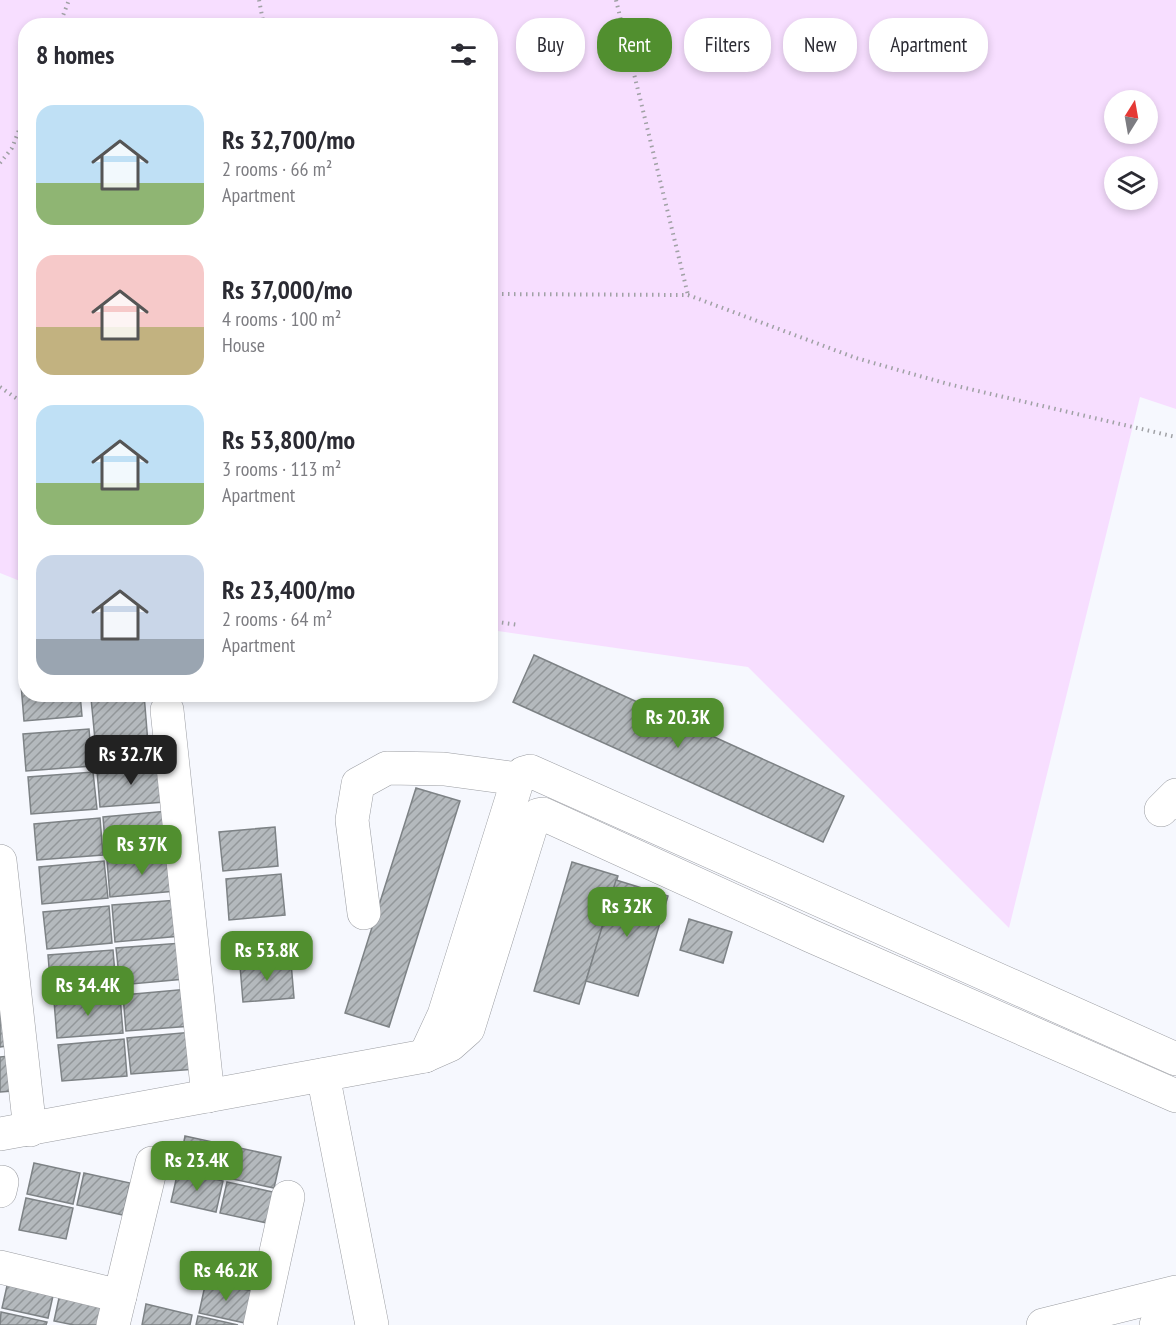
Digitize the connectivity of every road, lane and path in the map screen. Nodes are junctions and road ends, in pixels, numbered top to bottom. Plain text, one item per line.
1 (69, 0) edge
2 (259, 0) edge
3 (616, 0) edge
4 (62, 18) edge
5 (262, 18) edge
6 (18, 133) edge
7 (0, 163) edge
8 (498, 294) edge
9 (688, 295) junction
10 (0, 387) edge
11 (18, 399) edge
12 (1176, 437) edge
13 (498, 622) edge
14 (519, 625) dead end
15 (167, 710) dead end
16 (521, 776) junction
17 (538, 815) junction
18 (0, 861) edge
19 (783, 883) junction
20 (364, 913) dead end
21 (773, 919) junction
22 (425, 1056) junction
23 (1176, 1059) edge
24 (323, 1075) junction
25 (208, 1096) junction
26 (1174, 1103) edge
27 (15, 1132) edge
28 (152, 1163) dead end
29 (288, 1197) dead end
30 (0, 1267) edge
31 (1176, 1292) edge
32 (116, 1310) edge
33 (1176, 1320) edge
34 (260, 1325) edge
35 (372, 1325) edge
36 (1043, 1325) edge
37 (1156, 1325) edge

1 - 4 path
2 - 5 path
3 - 9 path
6 - 7 path
8 - 9 path
9 - 12 path
10 - 11 path
13 - 14 path
15 - 25 lane
16 - 17 lane
16 - 19 lane
16 - 20 lane
16 - 22 lane
17 - 21 lane
17 - 22 lane
18 - 27 lane
19 - 21 lane
19 - 23 lane
21 - 26 lane
22 - 24 lane
24 - 25 lane
24 - 35 lane
25 - 27 lane
28 - 32 lane
29 - 34 lane
30 - 32 lane
31 - 36 lane
33 - 37 lane

